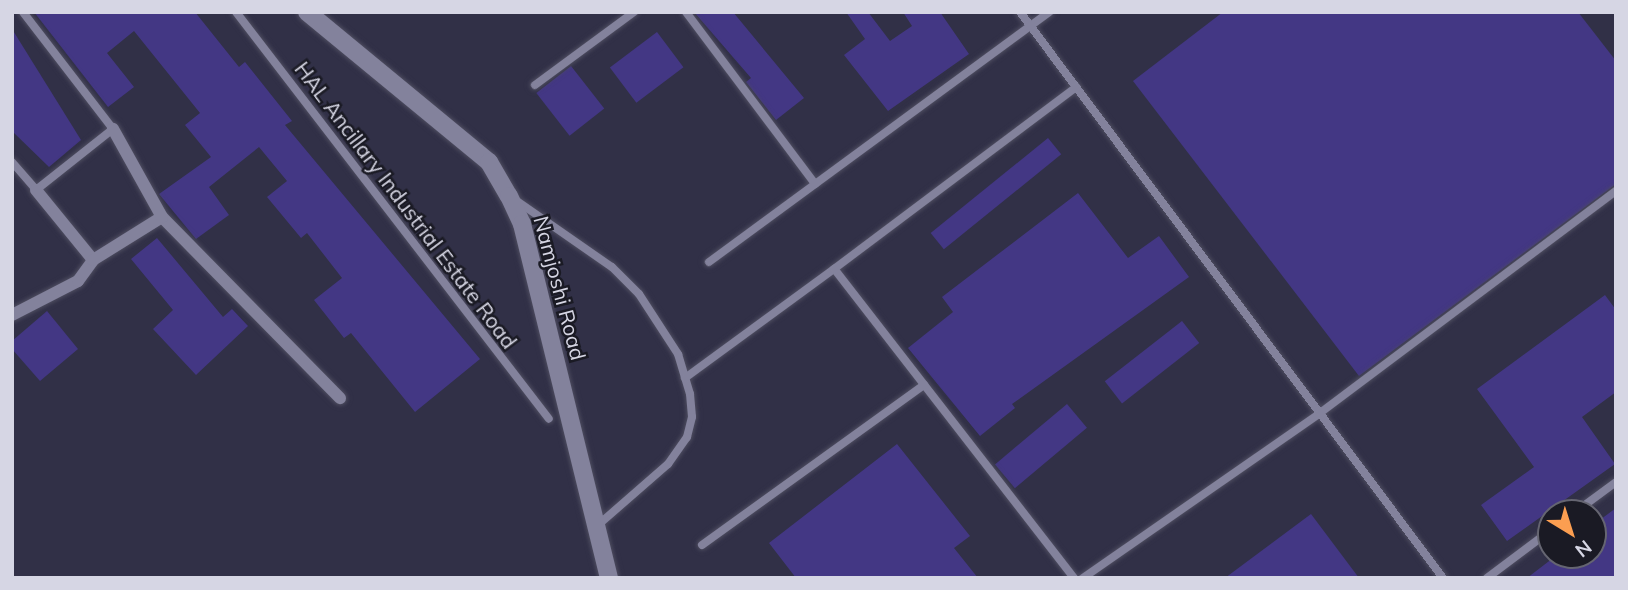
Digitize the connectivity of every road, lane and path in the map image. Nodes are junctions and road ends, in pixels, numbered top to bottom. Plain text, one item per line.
1 (23, 12) edge
2 (236, 12) edge
3 (307, 12) edge
4 (634, 12) edge
5 (686, 12) edge
6 (1020, 12) edge
7 (1049, 12) edge
8 (1030, 26) junction
9 (535, 85) dead end
10 (1076, 86) junction
11 (113, 129) junction
12 (12, 162) edge
13 (814, 184) junction
14 (36, 190) junction
15 (1616, 191) edge
16 (509, 195) junction
17 (162, 217) junction
18 (93, 260) junction
19 (709, 262) dead end
20 (834, 269) junction
21 (12, 315) edge
22 (685, 379) junction
23 (925, 385) junction
24 (340, 398) dead end
25 (1320, 413) junction
26 (548, 419) dead end
27 (1616, 482) edge
28 (1593, 499) edge
29 (596, 527) junction
30 (1537, 540) edge
31 (702, 545) dead end
32 (609, 578) edge
33 (1074, 578) edge
34 (1083, 578) edge
35 (1443, 578) edge
36 (1487, 578) edge

1 - 11 lane
2 - 26 lane, HAL Ancillary Industrial Estate Road
3 - 16 main road, Namjoshi Road
4 - 9 lane
5 - 13 lane
6 - 8 lane
7 - 8 lane
8 - 10 lane
8 - 13 lane
10 - 20 lane
10 - 25 lane
11 - 14 lane
11 - 17 street
12 - 14 lane
13 - 19 lane
14 - 18 street
15 - 25 lane
16 - 22 lane
16 - 29 main road, Namjoshi Road
17 - 18 street
17 - 24 street
18 - 21 street
20 - 22 lane
20 - 23 lane
22 - 29 lane
23 - 31 lane
23 - 33 lane
25 - 34 lane
25 - 35 lane
27 - 28 lane
29 - 32 main road, Namjoshi Road
30 - 36 lane

